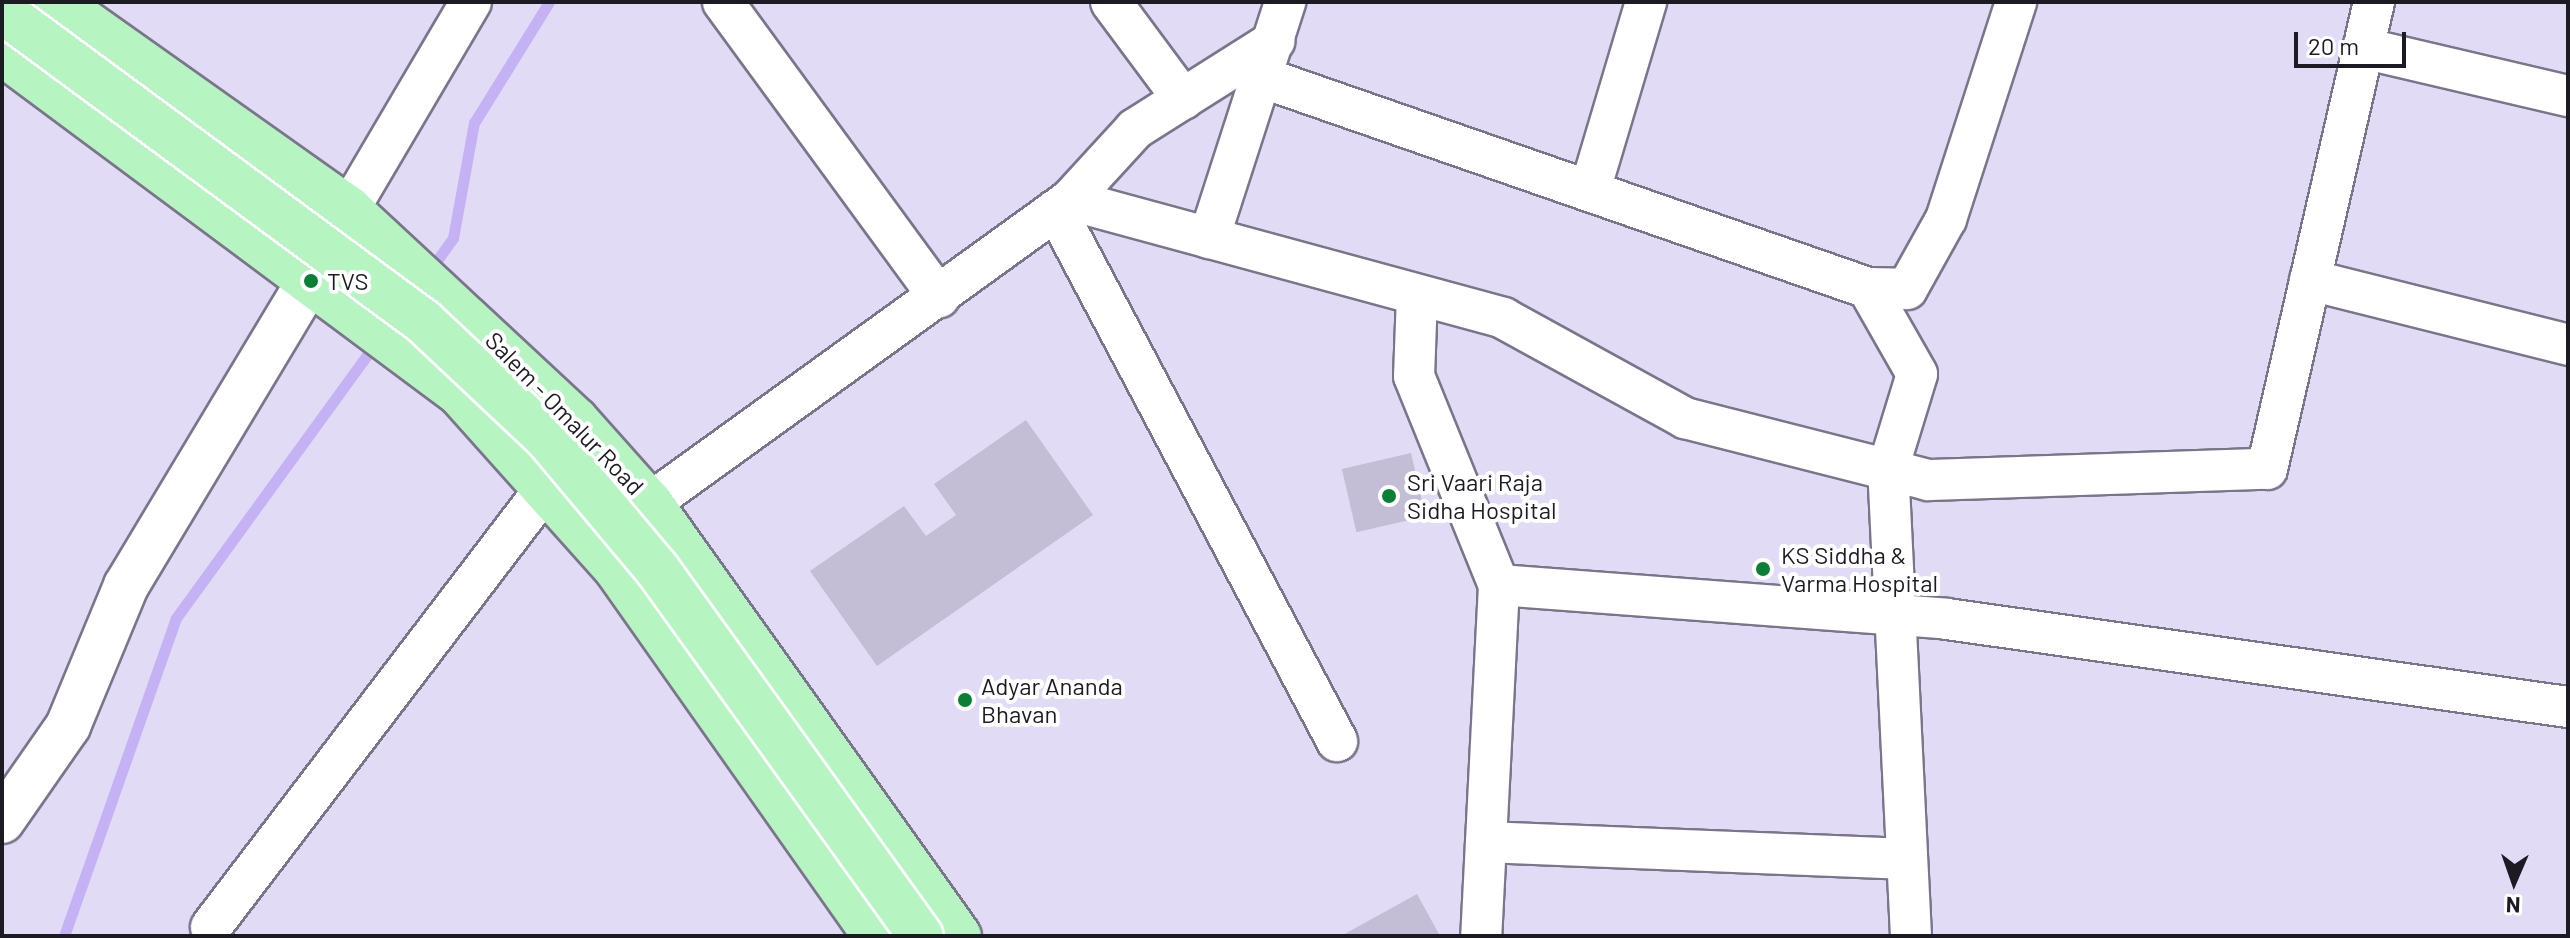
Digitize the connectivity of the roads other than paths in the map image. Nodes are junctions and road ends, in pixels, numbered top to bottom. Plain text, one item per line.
1 (57, 2) edge
2 (471, 2) edge
3 (723, 2) edge
4 (1111, 2) edge
5 (1285, 2) edge
6 (1646, 2) edge
7 (2016, 2) edge
8 (2374, 2) edge
9 (2, 11) edge
10 (2363, 48) junction
11 (2, 53) edge
12 (1269, 60) junction
13 (2568, 96) edge
14 (1183, 99) junction
15 (1590, 190) junction
16 (1063, 205) junction
17 (349, 209) junction
18 (1209, 238) junction
19 (2310, 280) junction
20 (311, 281) junction
21 (1868, 288) junction
22 (1417, 295) junction
23 (939, 297) junction
24 (2568, 345) edge
25 (1888, 469) junction
26 (545, 489) junction
27 (650, 503) junction
28 (1499, 585) junction
29 (1893, 615) junction
30 (2568, 707) edge
31 (1337, 741) dead end
32 (2, 821) edge
33 (1486, 842) junction
34 (1907, 859) junction
35 (211, 927) dead end
36 (875, 936) edge
37 (921, 936) edge
38 (959, 936) edge
39 (1481, 936) edge
40 (1911, 936) edge

1 - 17 main road, Salem - Omalur Road
2 - 17 street
3 - 23 street
4 - 14 street
5 - 12 street
6 - 15 street
7 - 21 street
8 - 10 street
9 - 37 main road, bridge
10 - 13 street
10 - 19 street
11 - 20 main road
12 - 14 street
12 - 15 street
12 - 18 street
14 - 16 street
15 - 21 street
16 - 18 street
16 - 23 street
16 - 31 street
17 - 20 street
17 - 27 main road, Salem - Omalur Road
18 - 22 street
19 - 24 street
19 - 25 street
20 - 26 main road
20 - 32 street
21 - 25 street
22 - 25 street
22 - 28 street
23 - 27 street
25 - 29 street
26 - 35 street
26 - 36 main road
27 - 38 main road, Salem - Omalur Road
28 - 29 street
28 - 33 street
29 - 30 street
29 - 34 street
33 - 34 street
33 - 39 street
34 - 40 street

